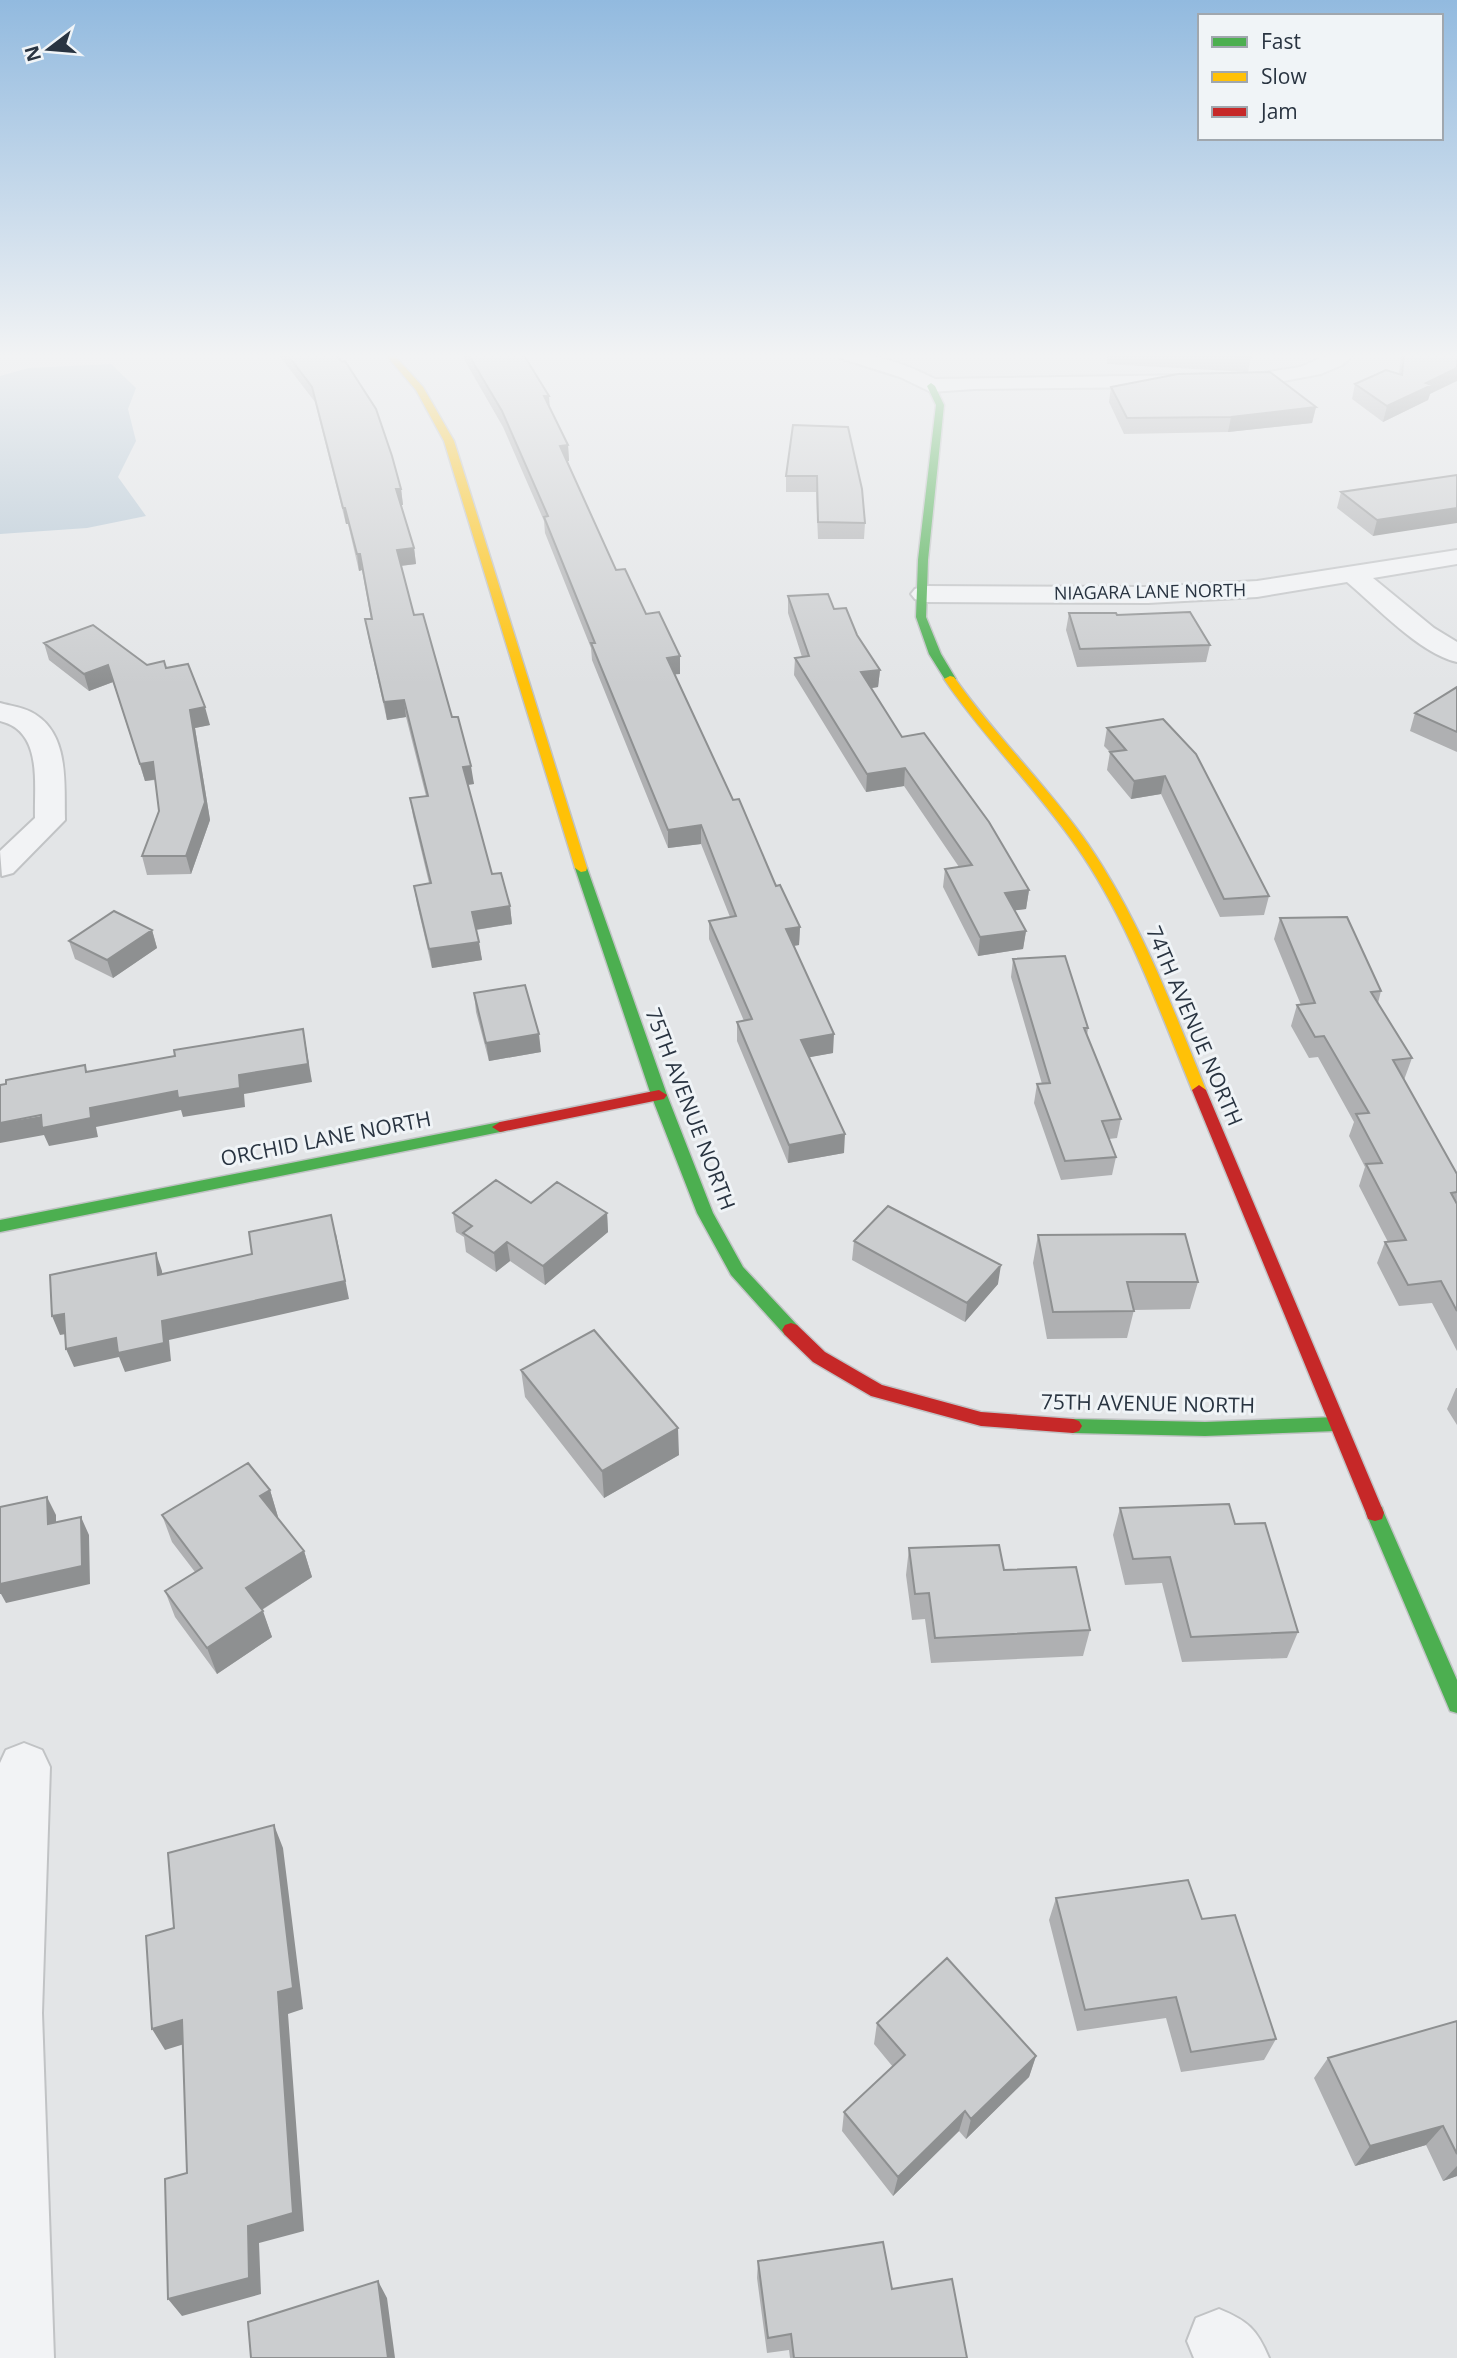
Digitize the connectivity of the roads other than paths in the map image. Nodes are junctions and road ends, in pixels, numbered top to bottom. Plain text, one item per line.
1 (456, 464) edge
2 (934, 464) edge
3 (1457, 557) edge
4 (1353, 575) junction
5 (924, 594) junction
6 (1457, 654) edge
7 (0, 712) edge
8 (2, 866) edge
9 (659, 1095) junction
10 (0, 1226) edge
11 (1336, 1423) junction
12 (1457, 1703) edge
13 (24, 1767) dead end
14 (22, 2358) edge

1 - 9 street, 75TH AVENUE NORTH
2 - 5 street, 74TH AVENUE NORTH
3 - 4 street, NIAGARA LANE NORTH
4 - 5 street, NIAGARA LANE NORTH
4 - 6 street
5 - 11 street, 74TH AVENUE NORTH
7 - 8 street
9 - 10 street, ORCHID LANE NORTH
9 - 11 street, 75TH AVENUE NORTH
11 - 12 street, 74TH AVENUE NORTH
13 - 14 street

